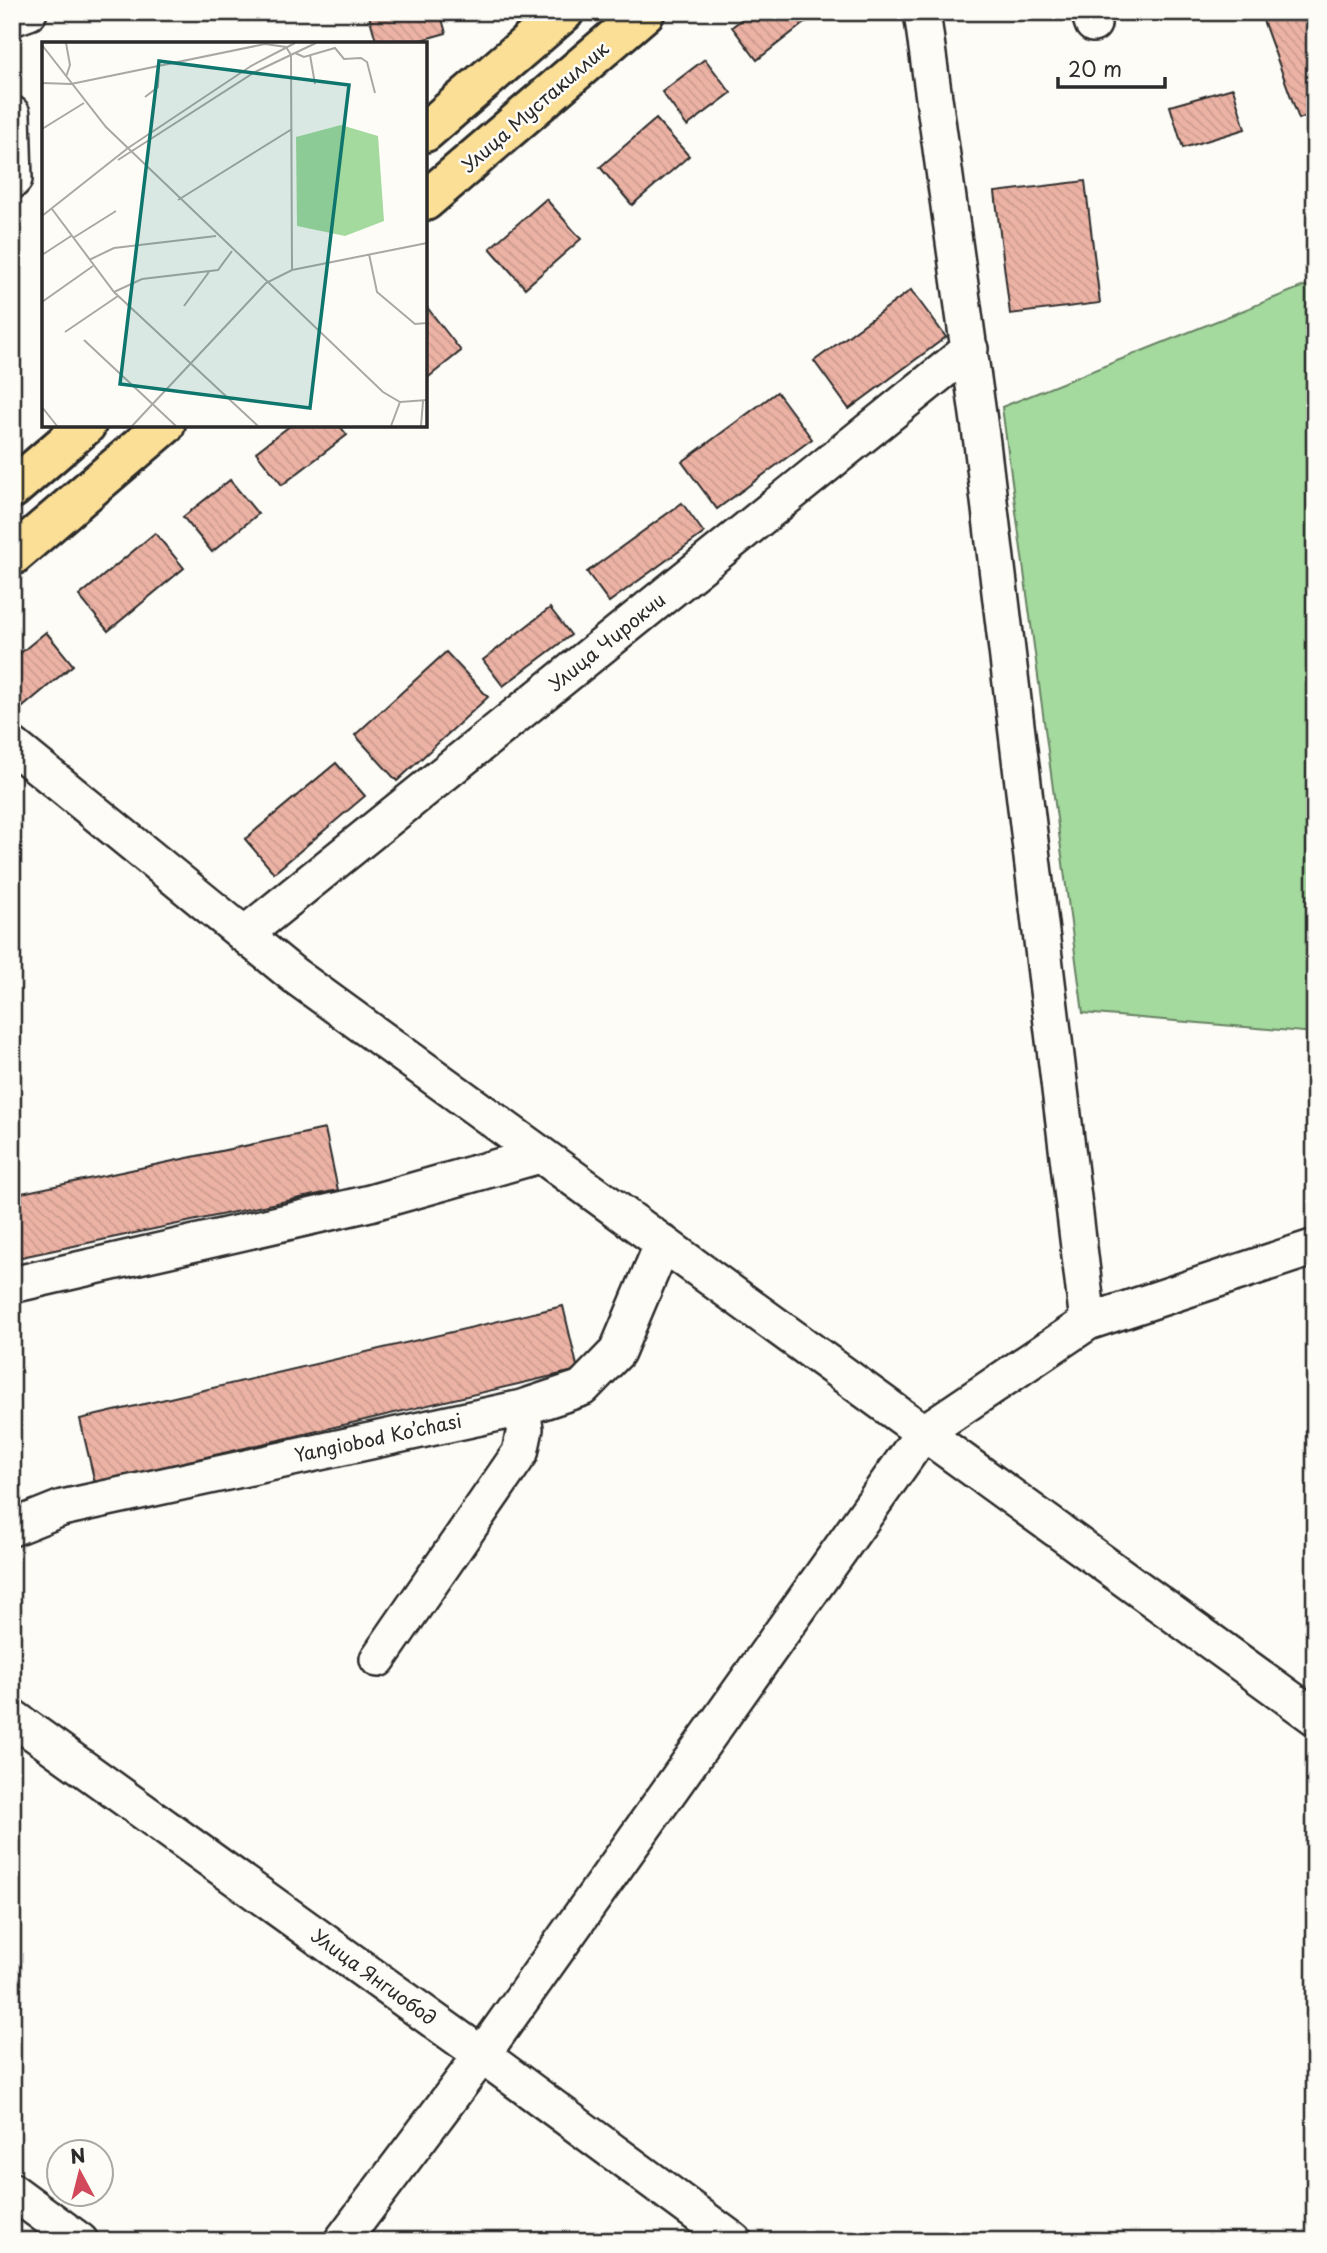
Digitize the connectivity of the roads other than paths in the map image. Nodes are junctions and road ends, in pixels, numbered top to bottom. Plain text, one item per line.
1 (29, 12) edge
2 (564, 12) edge
3 (645, 12) edge
4 (922, 12) edge
5 (12, 18) edge
6 (12, 114) edge
7 (427, 130) edge
8 (12, 181) edge
9 (427, 199) edge
10 (970, 349) junction
11 (84, 427) edge
12 (163, 427) edge
13 (12, 489) edge
14 (12, 556) edge
15 (12, 745) edge
16 (244, 935) junction
17 (540, 1155) junction
18 (663, 1244) junction
19 (1315, 1247) edge
20 (12, 1285) edge
21 (1088, 1322) junction
22 (522, 1408) junction
23 (923, 1433) junction
24 (12, 1528) edge
25 (378, 1659) dead end
26 (12, 1717) edge
27 (1315, 1717) edge
28 (482, 2055) junction
29 (12, 2191) edge
30 (80, 2241) edge
31 (342, 2241) edge
32 (734, 2241) edge

1 - 5 street
2 - 7 main road
3 - 9 main road, Улица Мустакиллик
4 - 10 street
6 - 8 street
10 - 16 street, Улица Чирокчи
10 - 21 street
11 - 13 main road
12 - 14 main road
15 - 16 street
16 - 17 street
17 - 18 street
17 - 20 street
18 - 22 street, Yangiobod Ko’chasi
18 - 23 street
19 - 21 street
21 - 23 street
22 - 24 street, Yangiobod Ko’chasi
22 - 25 street
23 - 27 street
23 - 28 street
26 - 28 street, Улица Янгиобод
28 - 31 street
28 - 32 street, Улица Янгиобод
29 - 30 street

